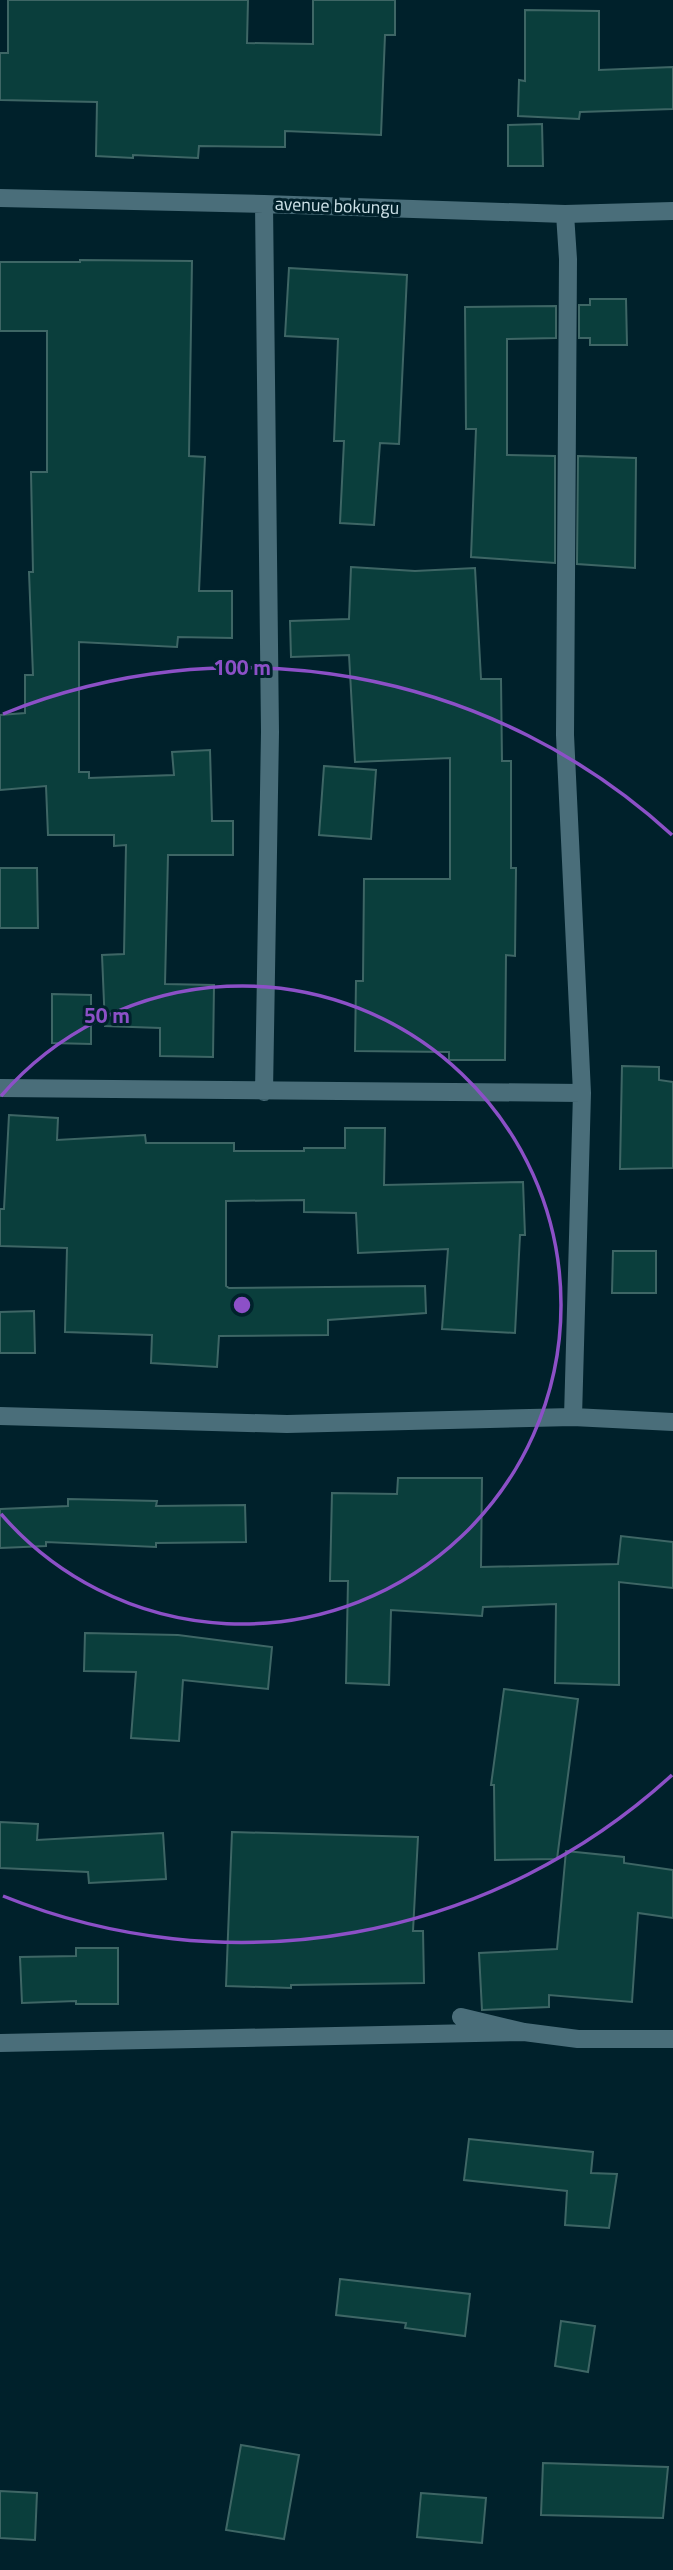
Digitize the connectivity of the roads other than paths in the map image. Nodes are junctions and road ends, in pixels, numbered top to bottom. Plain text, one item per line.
1 (0, 198) edge
2 (264, 204) junction
3 (673, 211) edge
4 (565, 214) junction
5 (0, 1088) edge
6 (264, 1092) junction
7 (582, 1093) junction
8 (0, 1416) edge
9 (573, 1417) junction
10 (673, 1422) edge
11 (461, 2017) dead end
12 (524, 2032) junction
13 (673, 2039) edge
14 (0, 2043) edge

1 - 2 street, avenue bokungu
2 - 4 street, avenue bokungu
2 - 6 street
3 - 4 street, avenue bokungu
4 - 7 street
5 - 6 street
6 - 7 street
7 - 9 street
8 - 9 street
9 - 10 street
11 - 12 street
12 - 13 street
12 - 14 street

